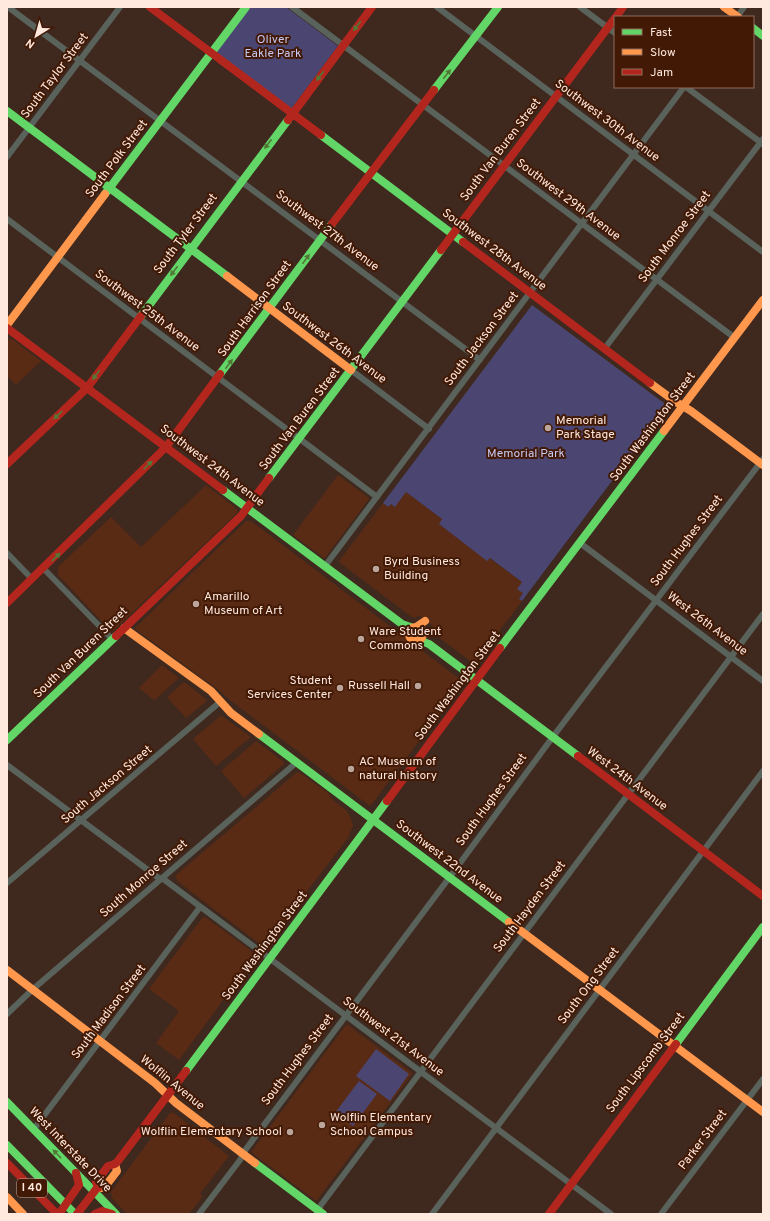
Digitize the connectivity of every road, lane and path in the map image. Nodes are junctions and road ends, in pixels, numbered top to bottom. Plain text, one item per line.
1 (8, 7) edge
2 (120, 7) edge
3 (150, 7) edge
4 (246, 7) edge
5 (292, 7) edge
6 (372, 7) edge
7 (437, 7) edge
8 (498, 7) edge
9 (580, 7) edge
10 (623, 7) edge
11 (724, 7) edge
12 (744, 7) edge
13 (617, 16) edge
14 (736, 16) edge
15 (738, 16) edge
16 (754, 29) edge
17 (612, 30) edge
18 (476, 36) junction
19 (763, 36) edge
20 (343, 45) junction
21 (212, 53) junction
22 (80, 60) junction
23 (684, 88) edge
24 (686, 88) edge
25 (557, 96) junction
26 (423, 105) junction
27 (7, 111) edge
28 (292, 113) junction
29 (161, 120) junction
30 (29, 128) junction
31 (762, 142) edge
32 (634, 155) junction
33 (7, 157) edge
34 (504, 166) junction
35 (371, 172) junction
36 (241, 180) junction
37 (109, 189) junction
38 (709, 211) junction
39 (7, 219) edge
40 (582, 224) junction
41 (453, 234) junction
42 (320, 240) junction
43 (190, 249) junction
44 (763, 252) edge
45 (58, 257) junction
46 (656, 280) junction
47 (530, 293) junction
48 (763, 300) edge
49 (402, 302) junction
50 (270, 310) junction
51 (139, 318) junction
52 (7, 327) edge
53 (735, 338) junction
54 (605, 348) junction
55 (480, 360) junction
56 (351, 370) junction
57 (219, 378) junction
58 (86, 388) junction
59 (684, 406) junction
60 (429, 429) junction
61 (300, 439) junction
62 (166, 447) junction
63 (762, 462) edge
64 (7, 464) edge
65 (377, 497) junction
66 (248, 508) junction
67 (580, 543) junction
68 (7, 554) edge
69 (326, 566) junction
70 (44, 568) junction
71 (32, 579) junction
72 (657, 600) junction
73 (7, 603) edge
74 (763, 614) edge
75 (124, 628) junction
76 (112, 640) junction
77 (731, 656) junction
78 (476, 680) junction
79 (763, 681) edge
80 (220, 702) junction
81 (552, 738) junction
82 (7, 740) edge
83 (297, 762) junction
84 (7, 765) edge
85 (763, 771) edge
86 (627, 795) junction
87 (374, 820) junction
88 (81, 821) junction
89 (703, 852) junction
90 (449, 878) junction
91 (161, 879) junction
92 (7, 884) edge
93 (763, 896) edge
94 (200, 906) junction
95 (763, 927) edge
96 (524, 932) junction
97 (271, 959) junction
98 (7, 970) edge
99 (32, 990) junction
100 (600, 990) junction
101 (7, 1014) edge
102 (346, 1015) junction
103 (100, 1041) junction
104 (675, 1045) junction
105 (421, 1072) junction
106 (763, 1079) edge
107 (168, 1096) junction
108 (747, 1100) junction
109 (7, 1102) edge
110 (763, 1112) edge
111 (496, 1127) junction
112 (34, 1129) junction
113 (7, 1146) edge
114 (243, 1154) junction
115 (7, 1162) edge
116 (76, 1173) junction
117 (572, 1184) junction
118 (96, 1190) junction
119 (7, 1197) edge
120 (22, 1212) edge
121 (319, 1213) edge
122 (58, 1214) edge
123 (76, 1214) edge
124 (95, 1214) edge
125 (112, 1214) edge
126 (116, 1214) edge
127 (199, 1214) edge
128 (432, 1214) edge
129 (550, 1214) edge
130 (611, 1214) edge
131 (661, 1214) edge

1 - 22 street, Southwest 27th Avenue
2 - 22 street, South Taylor Street
3 - 21 main road, Southwest 28th Avenue
4 - 21 main road, South Polk Street
5 - 20 street, Southwest 29th Avenue
6 -> 20 main road, South Tyler Street
7 - 18 street, Southwest 30th Avenue
8 - 18 main road, South Harrison Street
9 - 17 street
10 - 13 main road, South Van Buren Street
11 - 14 main road
12 - 15 street
16 - 19 main road
17 - 25 main road, South Van Buren Street
18 - 25 street, Southwest 30th Avenue
26 -> 18 main road, South Harrison Street
20 - 26 street, Southwest 29th Avenue
20 -> 28 main road, South Tyler Street
21 - 28 main road, Southwest 28th Avenue
21 - 29 main road, South Polk Street
22 - 29 street, Southwest 27th Avenue
22 - 30 street, South Taylor Street
23 - 32 street, South Jackson Street
24 - 31 street
25 - 32 street, Southwest 30th Avenue
25 - 34 main road, South Van Buren Street
26 - 34 street, Southwest 29th Avenue
26 - 35 main road, South Harrison Street
27 - 30 main road, Southwest 26th Avenue
28 - 35 main road, Southwest 28th Avenue
28 -> 36 main road, South Tyler Street
29 - 36 street, Southwest 27th Avenue
29 - 37 main road, South Polk Street
30 - 33 street, South Taylor Street
30 - 37 main road, Southwest 26th Avenue
31 - 38 street, South Monroe Street
32 - 38 street, Southwest 30th Avenue
32 - 40 street, South Jackson Street
34 - 40 street, Southwest 29th Avenue
34 - 41 main road, South Van Buren Street
35 - 41 main road, Southwest 28th Avenue
35 - 42 main road, South Harrison Street
36 - 42 street, Southwest 27th Avenue
36 - 43 main road, South Tyler Street
37 - 43 main road, Southwest 26th Avenue
37 - 45 main road, South Polk Street
38 - 44 street, Southwest 30th Avenue
38 - 46 street, South Monroe Street
39 - 45 street, Southwest 25th Avenue
40 - 46 street, Southwest 29th Avenue
40 - 47 street, South Jackson Street
41 - 47 main road, Southwest 28th Avenue
41 - 49 main road, South Van Buren Street
42 - 49 street, Southwest 27th Avenue
50 -> 42 main road, South Harrison Street
43 - 50 main road, Southwest 26th Avenue
43 -> 51 main road, South Tyler Street
45 - 51 street, Southwest 25th Avenue
45 - 52 main road, South Polk Street
46 - 53 street, Southwest 29th Avenue
46 - 54 street, South Monroe Street
47 - 54 main road, Southwest 28th Avenue
47 - 55 street, South Jackson Street
48 - 53 main road, South Washington Street
49 - 55 street, Southwest 27th Avenue
49 - 56 main road, South Van Buren Street
50 - 56 main road, Southwest 26th Avenue
57 -> 50 main road, South Harrison Street
51 - 57 street, Southwest 25th Avenue
51 -> 58 main road, South Tyler Street
52 - 58 main road, Southwest 24th Avenue
53 - 59 main road, South Washington Street
54 - 59 main road, Southwest 28th Avenue
55 - 60 street, South Jackson Street
56 - 60 street, Southwest 26th Avenue
56 - 61 main road, South Van Buren Street
57 - 61 street, Southwest 25th Avenue
57 - 62 main road, South Harrison Street
58 - 62 main road, Southwest 24th Avenue
58 -> 64 main road, South Tyler Street
59 - 63 main road, Southwest 28th Avenue
59 - 67 main road, South Washington Street
60 - 65 street, South Jackson Street
61 - 65 street, Southwest 25th Avenue
61 - 66 main road, South Van Buren Street
62 - 66 main road, Southwest 24th Avenue
70 -> 62 main road, South Harrison Street
63 - 72 street, South Hughes Street
65 - 69 street, South Jackson Street
66 - 69 main road, Southwest 24th Avenue
66 - 75 main road, South Van Buren Street
67 - 72 street, West 26th Avenue
67 - 78 main road, South Washington Street
68 - 71 street
69 - 78 main road, Southwest 24th Avenue
70 - 71 main road, South Harrison Street
70 - 76 street
71 - 73 main road, South Harrison Street
72 - 77 street, West 26th Avenue
72 - 81 street, South Hughes Street
74 - 77 street, South Hayden Street
75 - 76 main road, South Van Buren Street
75 - 80 main road, Southwest 22nd Avenue
76 - 82 main road, South Van Buren Street
77 - 79 street, West 26th Avenue
77 - 86 street, South Hayden Street
78 - 81 main road, West 24th Avenue
78 - 87 main road, South Washington Street
80 - 83 main road, Southwest 22nd Avenue
80 - 88 street, South Jackson Street
81 - 86 main road, West 24th Avenue
81 - 90 street, South Hughes Street
83 - 87 main road, Southwest 22nd Avenue
83 - 91 street, South Monroe Street
84 - 88 street, Southwest 21st Avenue
85 - 89 street, South Ong Street
86 - 89 main road, West 24th Avenue
86 - 96 street, South Hayden Street
87 - 90 main road, Southwest 22nd Avenue
87 - 97 main road, South Washington Street
88 - 91 street, Southwest 21st Avenue
88 - 92 street, South Jackson Street
89 - 93 main road, West 24th Avenue
89 - 100 street, South Ong Street
90 - 96 main road, Southwest 22nd Avenue
90 - 102 street, South Hughes Street
91 - 94 street, Southwest 21st Avenue
91 - 99 street, South Monroe Street
94 - 97 street, Southwest 21st Avenue
94 - 103 street, South Madison Street
95 - 104 main road, South Lipscomb Street
96 - 100 main road, Southwest 22nd Avenue
96 - 105 street, South Hayden Street
97 - 102 street, Southwest 21st Avenue
97 - 107 main road, South Washington Street
98 - 99 main road, Wolflin Avenue
99 - 101 street, South Monroe Street
99 - 103 main road, Wolflin Avenue
100 - 104 main road, Southwest 22nd Avenue
100 - 111 street, South Ong Street
102 - 105 street, Southwest 21st Avenue
102 - 114 street, South Hughes Street
103 - 107 main road, Wolflin Avenue
103 - 112 street, South Madison Street
104 - 108 main road, Southwest 22nd Avenue
104 - 117 main road, South Lipscomb Street
105 - 111 street, Southwest 21st Avenue
105 - 121 street, South Hayden Street
106 - 108 street, Parker Street
107 - 114 main road, Wolflin Avenue
107 - 118 main road, South Washington Street
108 - 110 main road, Southwest 22nd Avenue
108 - 131 street, Parker Street
109 - 112 main road, West Interstate Drive
111 - 117 street, Southwest 21st Avenue
111 - 128 street, South Ong Street
116 -> 112 main road, West Interstate Drive
113 - 123 main road, I 40
114 - 121 main road, Wolflin Avenue
114 - 127 street, South Hughes Street
115 - 122 main road, I 40
116 - 118 main road, West Interstate Drive
116 - 122 main road
117 - 129 main road, South Lipscomb Street
117 - 130 street, Southwest 21st Avenue
118 - 123 main road, South Washington Street
118 - 126 main road, West Interstate Drive
119 - 120 main road
124 - 125 main road

